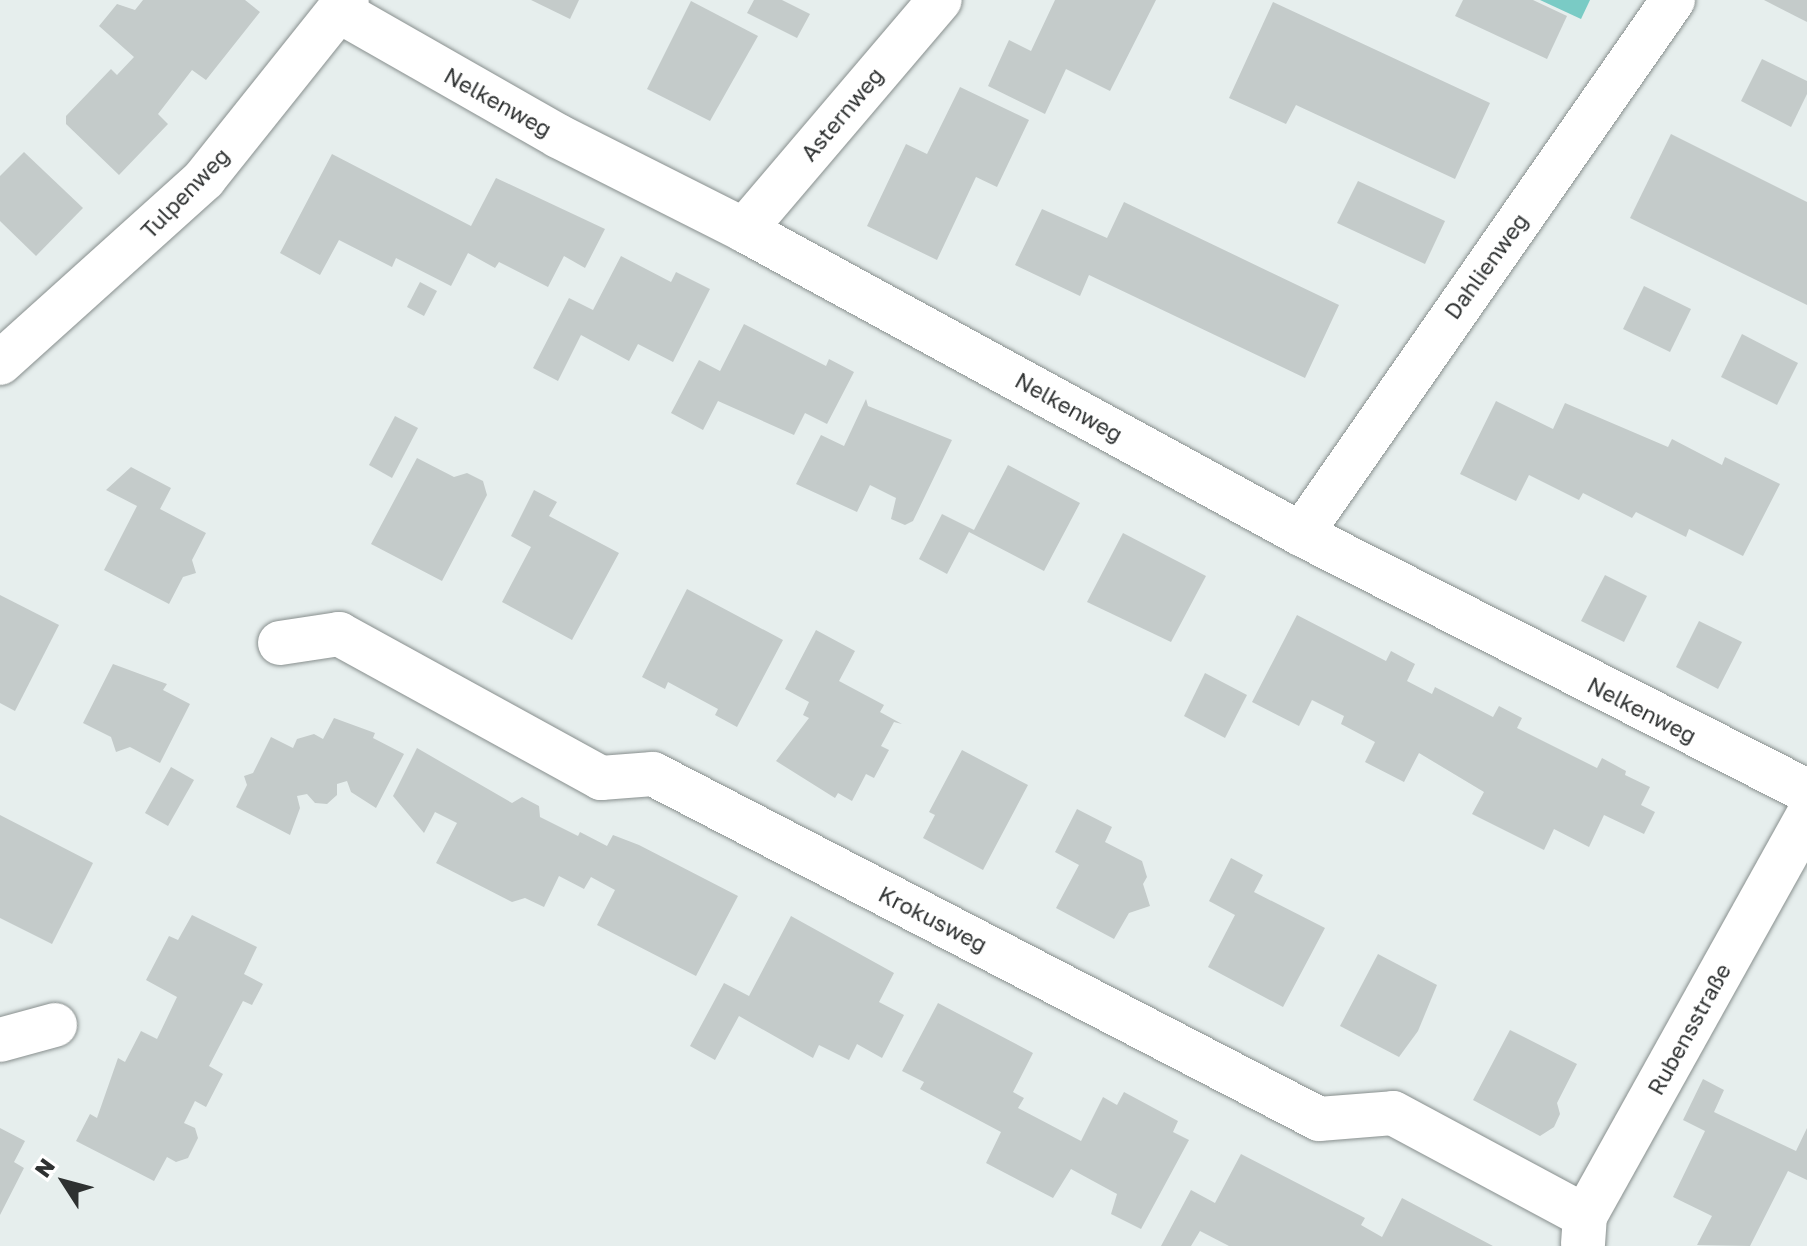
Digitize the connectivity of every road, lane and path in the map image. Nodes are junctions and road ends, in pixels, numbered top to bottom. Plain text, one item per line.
1 (940, 0) edge
2 (1673, 0) edge
3 (343, 6) edge
4 (744, 230) junction
5 (0, 363) edge
6 (1301, 534) junction
7 (280, 643) dead end
8 (1807, 791) edge
9 (1807, 817) edge
10 (55, 1025) dead end
11 (0, 1040) edge
12 (1584, 1231) edge

1 - 4 street, Asternweg
2 - 6 street, Dahlienweg
3 - 4 street, Nelkenweg
3 - 5 street, Tulpenweg
4 - 6 street, Nelkenweg
6 - 8 street, Nelkenweg
7 - 12 street, Krokusweg
9 - 12 street, Rubensstraße
10 - 11 street

